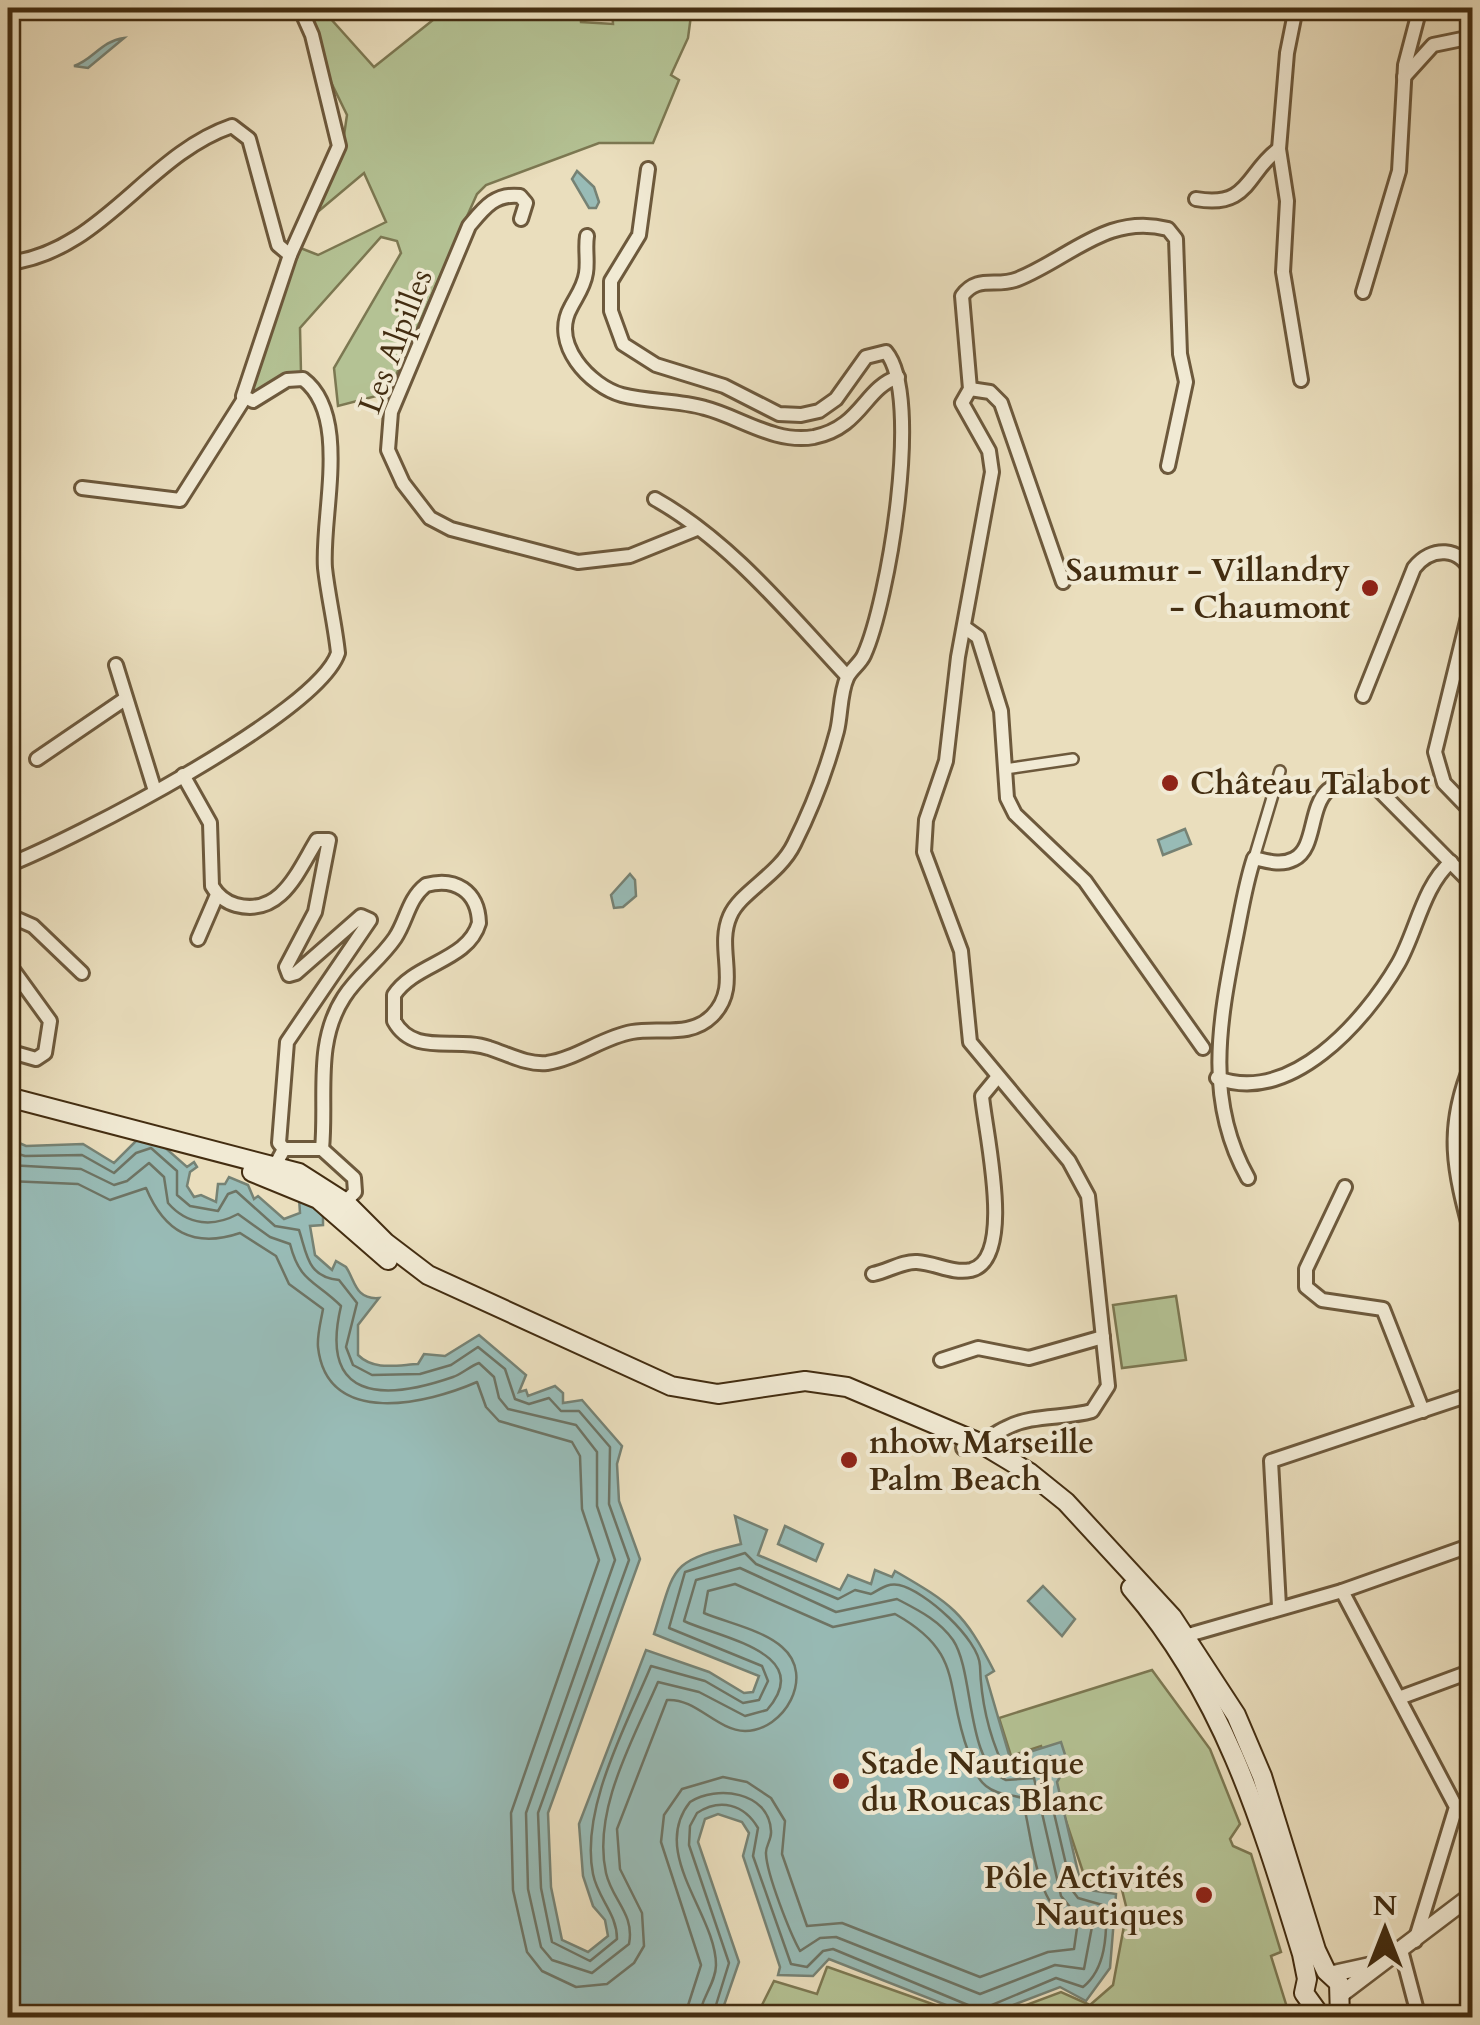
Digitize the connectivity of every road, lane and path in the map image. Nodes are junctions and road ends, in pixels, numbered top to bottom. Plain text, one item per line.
1 (300, 8) edge
2 (1296, 8) edge
3 (1420, 8) edge
4 (1472, 37) edge
5 (1404, 76) junction
6 (1280, 149) junction
7 (648, 169) dead end
8 (1196, 198) dead end
9 (521, 219) dead end
10 (587, 236) dead end
11 (290, 255) junction
12 (8, 263) edge
13 (1363, 292) dead end
14 (898, 377) junction
15 (1301, 380) dead end
16 (970, 388) junction
17 (244, 399) junction
18 (1168, 466) dead end
19 (82, 488) dead end
20 (655, 499) dead end
21 (697, 529) junction
22 (1472, 574) edge
23 (1064, 582) dead end
24 (1472, 601) edge
25 (964, 626) junction
26 (958, 657) junction
27 (982, 658) junction
28 (116, 665) dead end
29 (847, 676) junction
30 (1364, 696) dead end
31 (125, 700) junction
32 (37, 759) dead end
33 (1073, 759) dead end
34 (1005, 769) junction
35 (1280, 772) dead end
36 (183, 775) junction
37 (155, 791) junction
38 (1472, 812) edge
39 (1254, 858) junction
40 (1451, 862) junction
41 (8, 865) edge
42 (1472, 884) edge
43 (218, 895) junction
44 (8, 915) edge
45 (198, 939) dead end
46 (8, 963) edge
47 (82, 973) dead end
48 (1203, 1048) dead end
49 (8, 1051) edge
50 (1472, 1064) edge
51 (1218, 1078) junction
52 (996, 1079) junction
53 (8, 1097) edge
54 (8, 1108) edge
55 (322, 1149) junction
56 (276, 1163) junction
57 (1248, 1178) dead end
58 (1344, 1187) dead end
59 (339, 1210) junction
60 (1472, 1237) edge
61 (874, 1274) dead end
62 (1103, 1337) junction
63 (941, 1360) dead end
64 (1472, 1394) edge
65 (1423, 1411) junction
66 (973, 1446) junction
67 (1472, 1545) edge
68 (1342, 1590) junction
69 (1279, 1606) junction
70 (1178, 1638) junction
71 (1472, 1671) edge
72 (1400, 1698) junction
73 (1472, 1800) edge
74 (1456, 1807) junction
75 (1430, 1896) junction
76 (1472, 1896) edge
77 (1445, 1918) junction
78 (1408, 1946) junction
79 (1376, 1964) junction
80 (1329, 1972) junction
81 (1307, 1979) junction
82 (1339, 2004) edge
83 (1319, 2012) edge
84 (1418, 2018) edge

1 - 11 street
2 - 6 street
3 - 5 street
4 - 5 street
5 - 13 street
6 - 8 street
6 - 15 street
7 - 14 street
9 - 21 street, Les Alpilles
10 - 14 street
11 - 12 street
11 - 17 street
14 - 29 street
16 - 18 street
16 - 23 street
16 - 25 street
17 - 19 street
17 - 36 street
20 - 21 street
21 - 29 street
22 - 30 street
24 - 38 street
25 - 26 street
25 - 27 street
26 - 27 street
26 - 52 street
27 - 34 street
28 - 31 street
29 - 55 street
31 - 32 street
31 - 37 street
33 - 34 street
34 - 48 street
35 - 39 street
36 - 37 street
36 - 43 street
37 - 41 street
39 - 40 street
39 - 51 street
40 - 42 street
40 - 51 street
43 - 45 street
43 - 56 street
44 - 47 street
46 - 49 street
50 - 60 street
51 - 57 street
52 - 61 street
52 - 62 street
53 - 56 main road
54 - 56 main road
55 - 56 street
55 - 59 street
56 - 59 main road
56 - 59 main road
58 - 65 street
59 - 66 main road
62 - 63 street
62 - 66 street
64 - 65 street
65 - 69 street
66 - 70 main road
67 - 68 street
68 - 69 street
68 - 72 street
69 - 70 street
70 - 80 main road
70 - 81 main road
71 - 72 street
72 - 74 street
73 - 74 street
74 - 75 street
75 - 77 street
75 - 78 street
76 - 77 street
77 - 78 street
78 - 79 street
78 - 84 street
79 - 80 street
79 - 82 street
80 - 81 main road
80 - 82 main road
81 - 83 main road
82 - 83 main road

